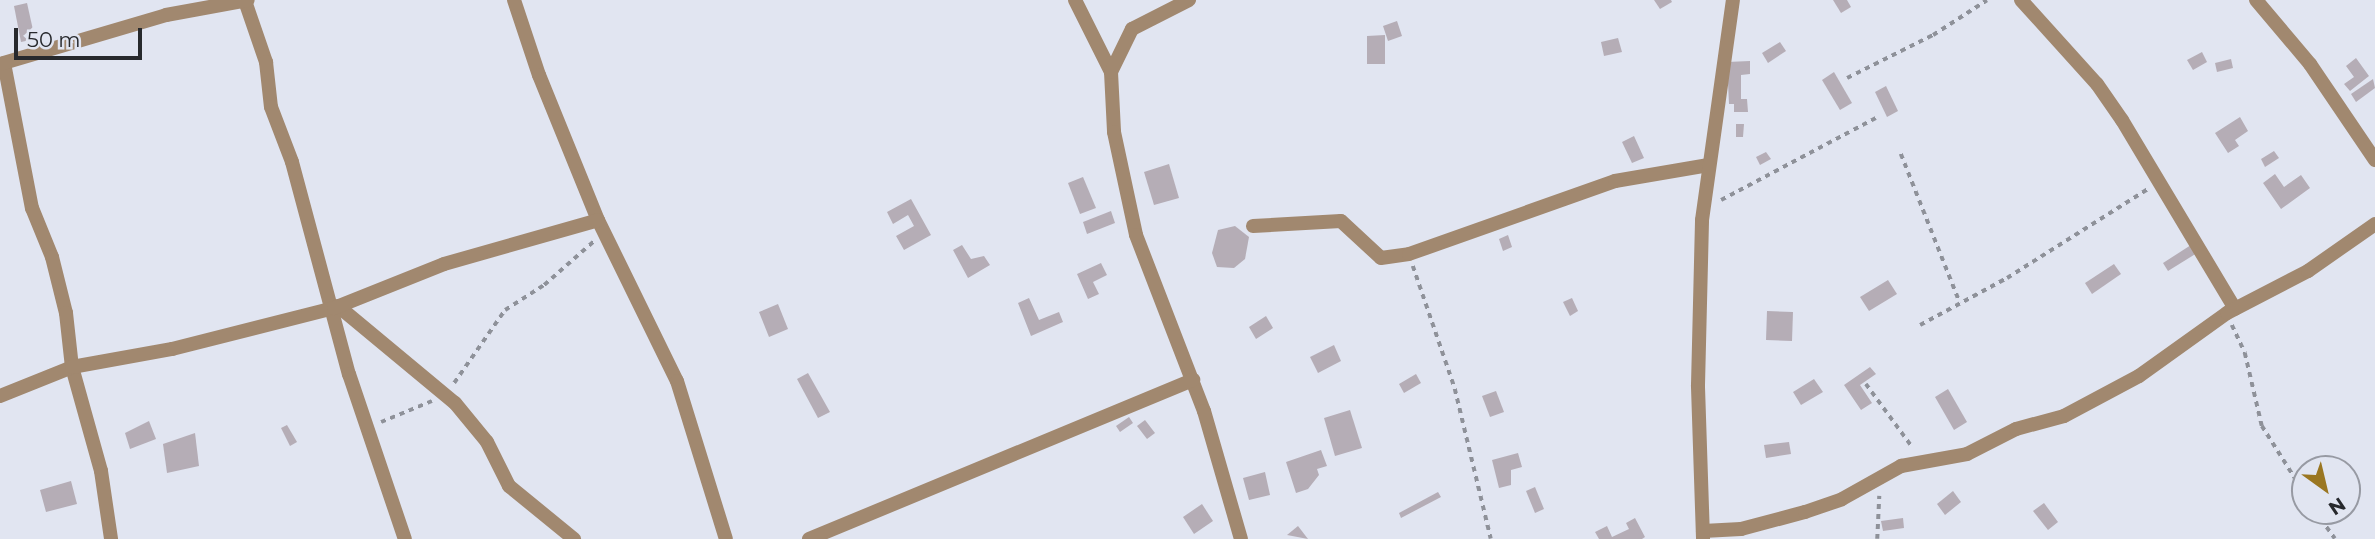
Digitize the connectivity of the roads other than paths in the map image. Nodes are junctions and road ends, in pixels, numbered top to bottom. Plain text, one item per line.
1 (163, 0) edge
2 (246, 0) edge
3 (514, 0) edge
4 (1075, 0) edge
5 (1189, 0) edge
6 (1733, 0) edge
7 (2021, 0) edge
8 (2256, 0) edge
9 (166, 15) junction
10 (2, 63) edge
11 (1111, 72) junction
12 (2375, 160) edge
13 (1709, 165) junction
14 (2375, 224) edge
15 (601, 226) junction
16 (1253, 226) dead end
17 (336, 307) junction
18 (2231, 311) junction
19 (72, 367) junction
20 (1193, 380) junction
21 (0, 396) edge
22 (1234, 532) edge
23 (832, 535) edge
24 (1703, 535) edge
25 (111, 539) edge
26 (405, 539) edge
27 (574, 539) edge
28 (726, 539) edge
29 (808, 539) edge
30 (1241, 539) edge

1 - 9 street
2 - 9 street
2 - 17 street
3 - 15 street
4 - 11 street
5 - 11 street
6 - 13 street
7 - 18 street
8 - 12 street
9 - 10 street
10 - 19 street
11 - 20 street
13 - 16 street
13 - 24 street
14 - 18 street
15 - 17 street
15 - 28 street
17 - 19 street
17 - 26 street
17 - 27 street
18 - 24 street
19 - 21 street
19 - 25 street
20 - 22 street
20 - 23 street
22 - 30 street
23 - 29 street

